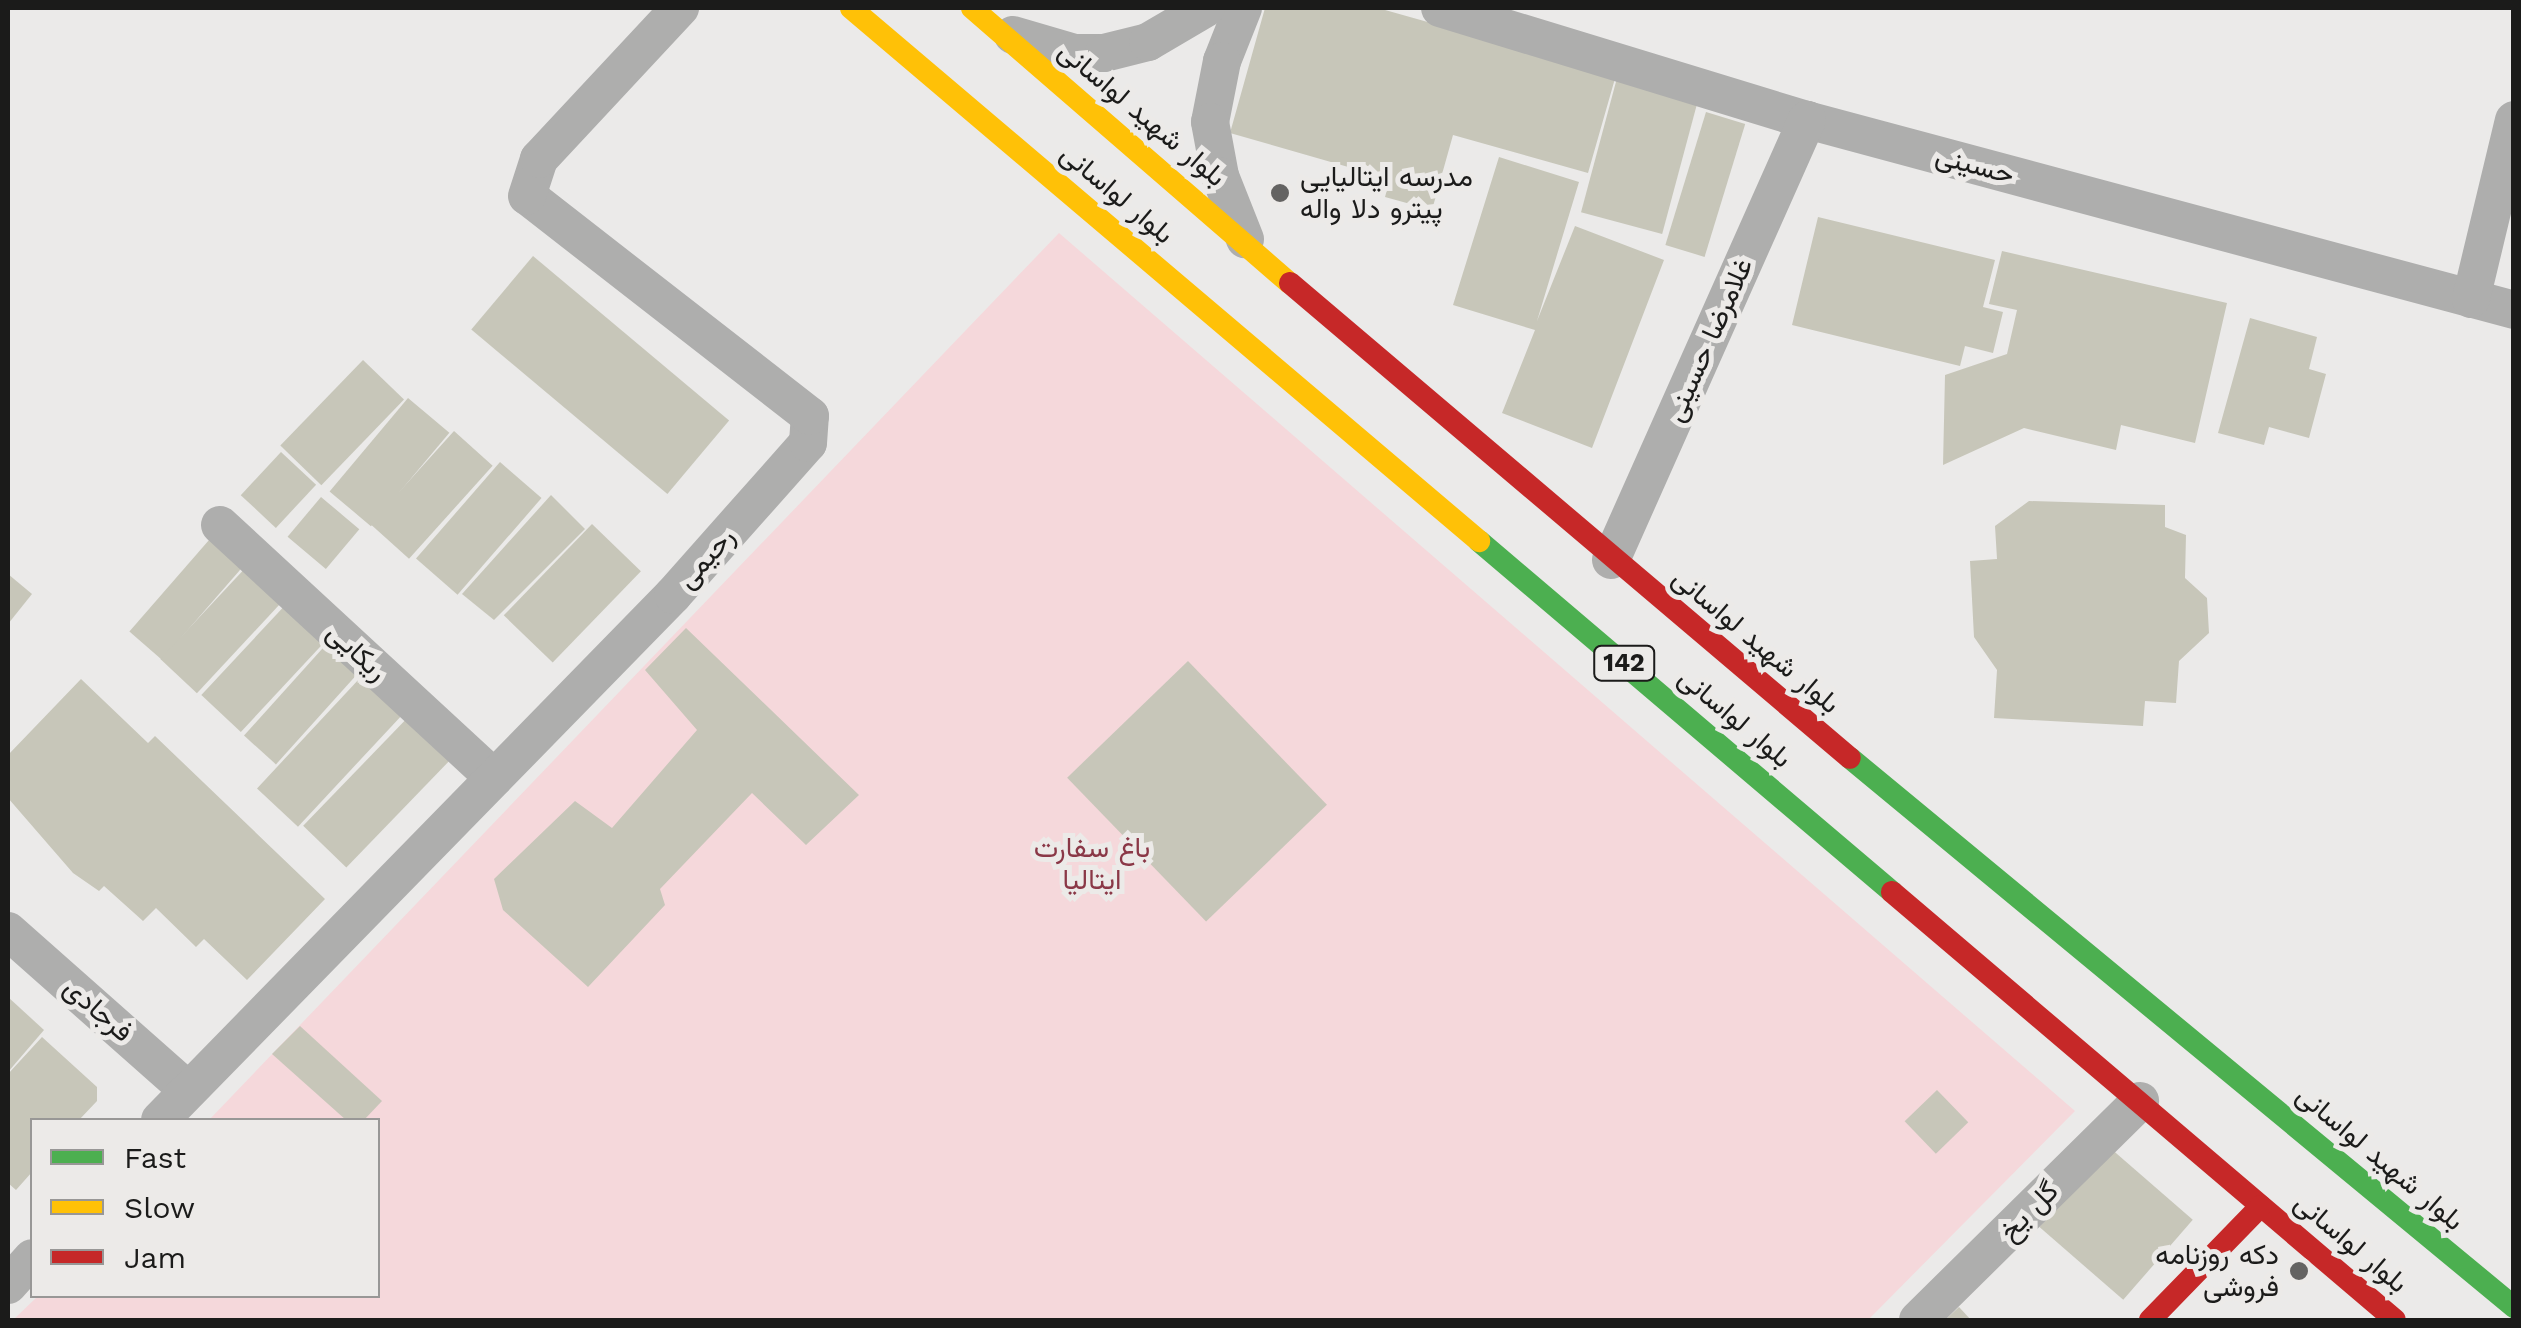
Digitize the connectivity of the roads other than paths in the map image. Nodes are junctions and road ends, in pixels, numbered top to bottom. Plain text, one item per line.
1 (680, 8) edge
2 (850, 8) edge
3 (1206, 8) edge
4 (1242, 8) edge
5 (1440, 8) edge
6 (985, 19) edge
7 (1807, 120) junction
8 (2514, 120) edge
9 (1246, 242) junction
10 (2471, 299) junction
11 (2514, 310) edge
12 (220, 526) dead end
13 (1611, 560) junction
14 (494, 778) junction
15 (8, 931) edge
16 (188, 1090) junction
17 (2140, 1101) junction
18 (162, 1118) edge
19 (2262, 1206) junction
20 (30, 1260) edge
21 (8, 1285) edge
22 (2352, 1303) edge
23 (2514, 1307) edge
24 (1918, 1320) edge
25 (2150, 1320) edge
26 (2396, 1320) edge

1 - 14 street, رحیمی
2 - 17 main road, بلوار لواسانی / 142
3 - 6 street
4 - 9 street
5 - 7 street, حسینی
6 - 9 main road, بلوار شهید لواسانی / 142
7 - 10 street, حسینی
7 - 13 street, غلامرضا حسینی
8 - 10 street
9 - 13 main road, بلوار شهید لواسانی / 142
10 - 11 street, حسینی
12 - 14 street, ریکایی
13 - 23 main road, بلوار شهید لواسانی / 142
14 - 16 street, رحیمی
15 - 16 street, فرجادی
16 - 18 street, رحیمی
17 - 19 main road, بلوار لواسانی / 142
17 - 24 street, گل یخ
19 - 22 main road, بلوار لواسانی / 142
19 - 25 main road
20 - 21 street
22 - 26 main road, بلوار لواسانی / 142

